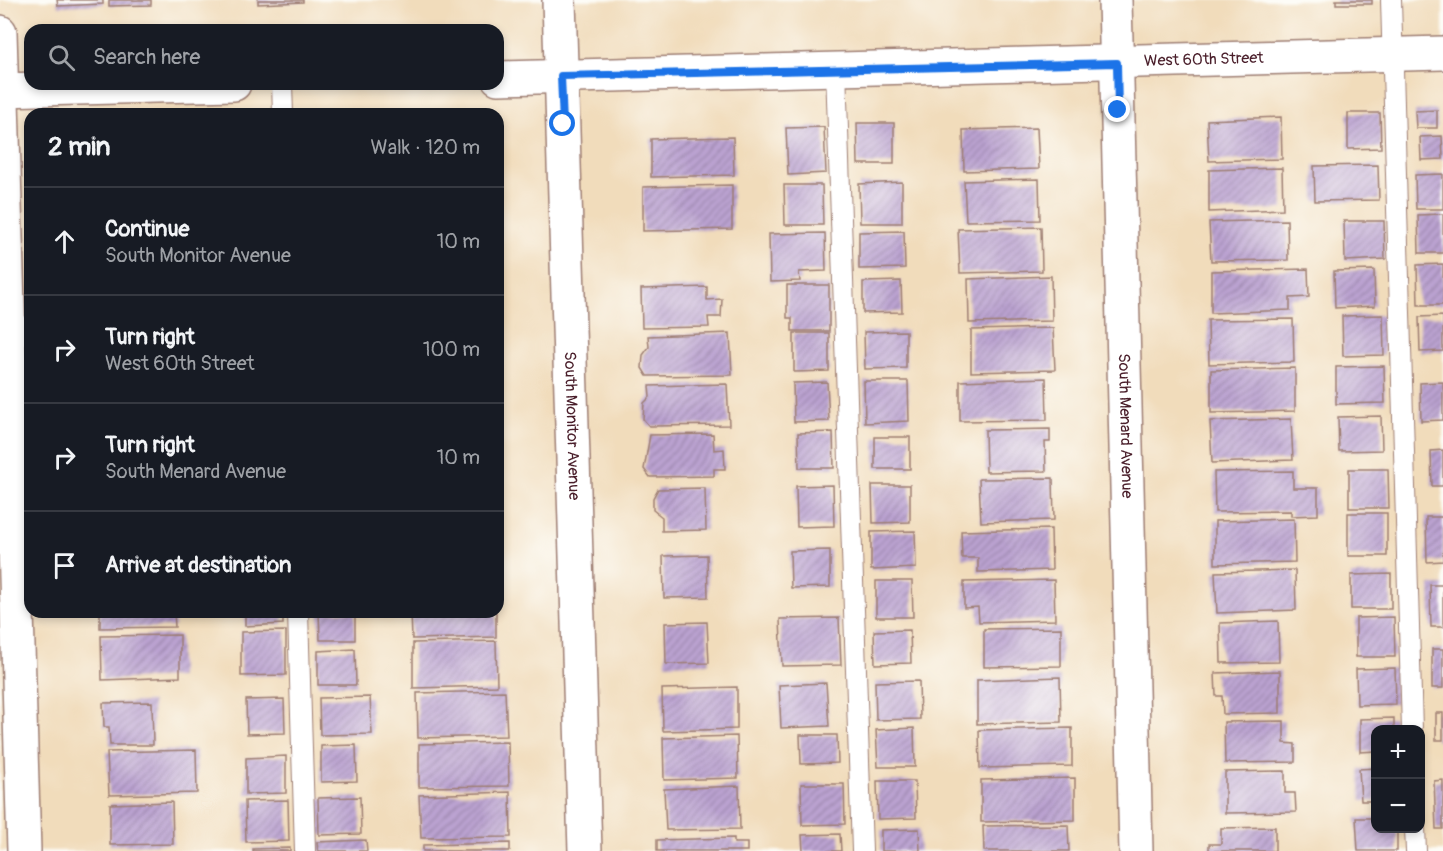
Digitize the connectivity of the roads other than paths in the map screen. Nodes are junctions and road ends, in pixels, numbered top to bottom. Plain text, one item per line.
1 (559, 0) edge
2 (1115, 0) edge
3 (1391, 0) edge
4 (0, 32) edge
5 (1443, 53) edge
6 (1392, 55) junction
7 (1117, 63) junction
8 (836, 69) junction
9 (561, 76) junction
10 (504, 78) edge
11 (24, 89) edge
12 (1, 90) edge
13 (282, 90) edge
14 (283, 108) edge
15 (298, 618) edge
16 (1412, 725) edge
17 (1415, 833) edge
18 (24, 851) edge
19 (305, 851) edge
20 (585, 851) edge
21 (862, 851) edge
22 (1136, 851) edge
23 (1416, 851) edge

1 - 9 street, South Monitor Avenue
2 - 7 street, South Menard Avenue
3 - 6 lane
4 - 12 street
5 - 6 street, West 60th Street
6 - 7 street, West 60th Street
6 - 16 lane
7 - 8 street, West 60th Street
7 - 22 street, South Menard Avenue
8 - 9 street, West 60th Street
8 - 21 lane
9 - 10 street, West 60th Street
9 - 20 street, South Monitor Avenue
11 - 12 street
12 - 18 street
13 - 14 lane
15 - 19 lane
17 - 23 lane

